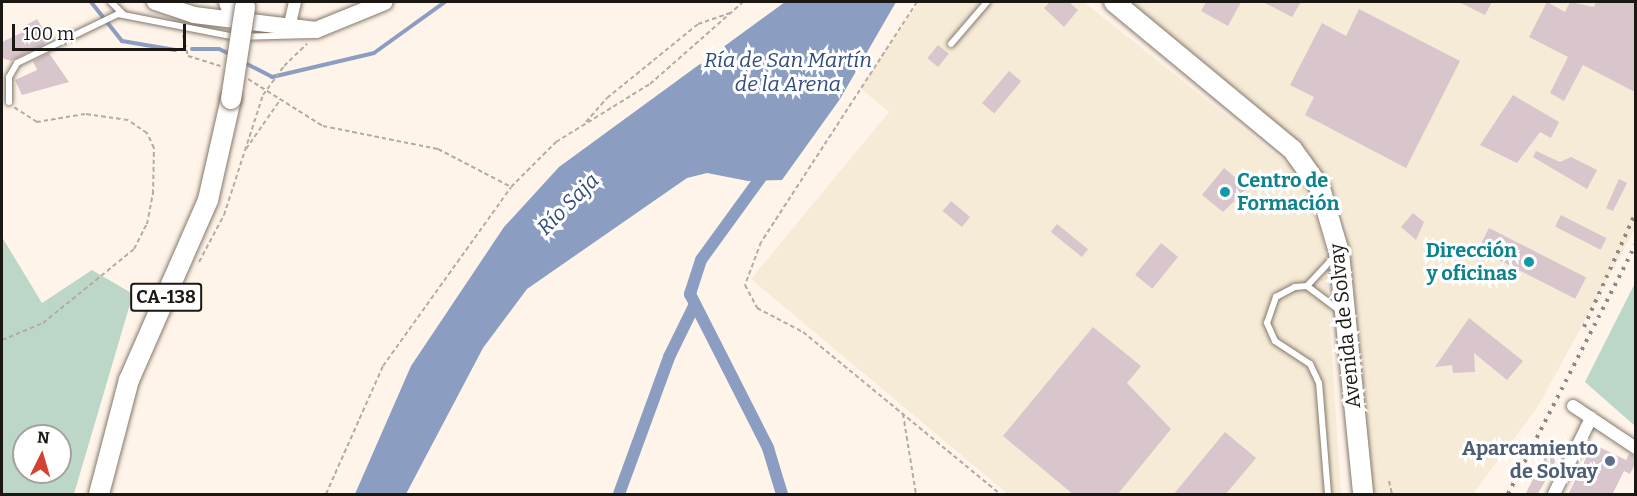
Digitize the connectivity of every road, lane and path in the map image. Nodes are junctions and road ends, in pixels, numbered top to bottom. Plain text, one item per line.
1 (111, 2) edge
2 (155, 2) edge
3 (295, 2) edge
4 (385, 2) edge
5 (743, 2) edge
6 (917, 2) edge
7 (987, 2) edge
8 (1114, 2) edge
9 (238, 4) edge
10 (733, 12) junction
11 (123, 14) junction
12 (289, 28) junction
13 (183, 30) junction
14 (313, 33) junction
15 (951, 44) dead end
16 (226, 68) dead end
17 (240, 74) dead end
18 (280, 99) junction
19 (9, 102) joint
20 (585, 124) junction
21 (511, 187) junction
22 (1339, 252) junction
23 (1307, 286) junction
24 (1345, 315) junction
25 (2, 340) edge
26 (1573, 406) dead end
27 (903, 414) junction
28 (1591, 418) junction
29 (1635, 448) edge
30 (1389, 481) dead end
31 (99, 495) edge
32 (326, 495) edge
33 (916, 495) edge
34 (1000, 495) edge
35 (1328, 495) edge
36 (1363, 495) edge
37 (1392, 495) edge
38 (1554, 495) edge

1 - 11 lane
2 - 12 street
3 - 12 street
4 - 14 street
5 - 10 path
6 - 27 path
7 - 15 lane
8 - 22 main road, Avenida de Solvay
9 - 31 main road, CA-138, bridge
10 - 20 path
10 - 20 path
11 - 13 lane
11 - 19 lane
12 - 14 street
13 - 14 lane
13 - 16 path
14 - 18 path, bridge
17 - 18 path
18 - 21 path
19 - 25 path
20 - 21 path
21 - 32 path
22 - 23 lane
22 - 24 main road, Avenida de Solvay
23 - 24 lane
23 - 35 lane
24 - 36 main road, Avenida de Solvay
26 - 28 street
27 - 33 path
27 - 34 path
28 - 29 street
28 - 38 street
30 - 37 path

